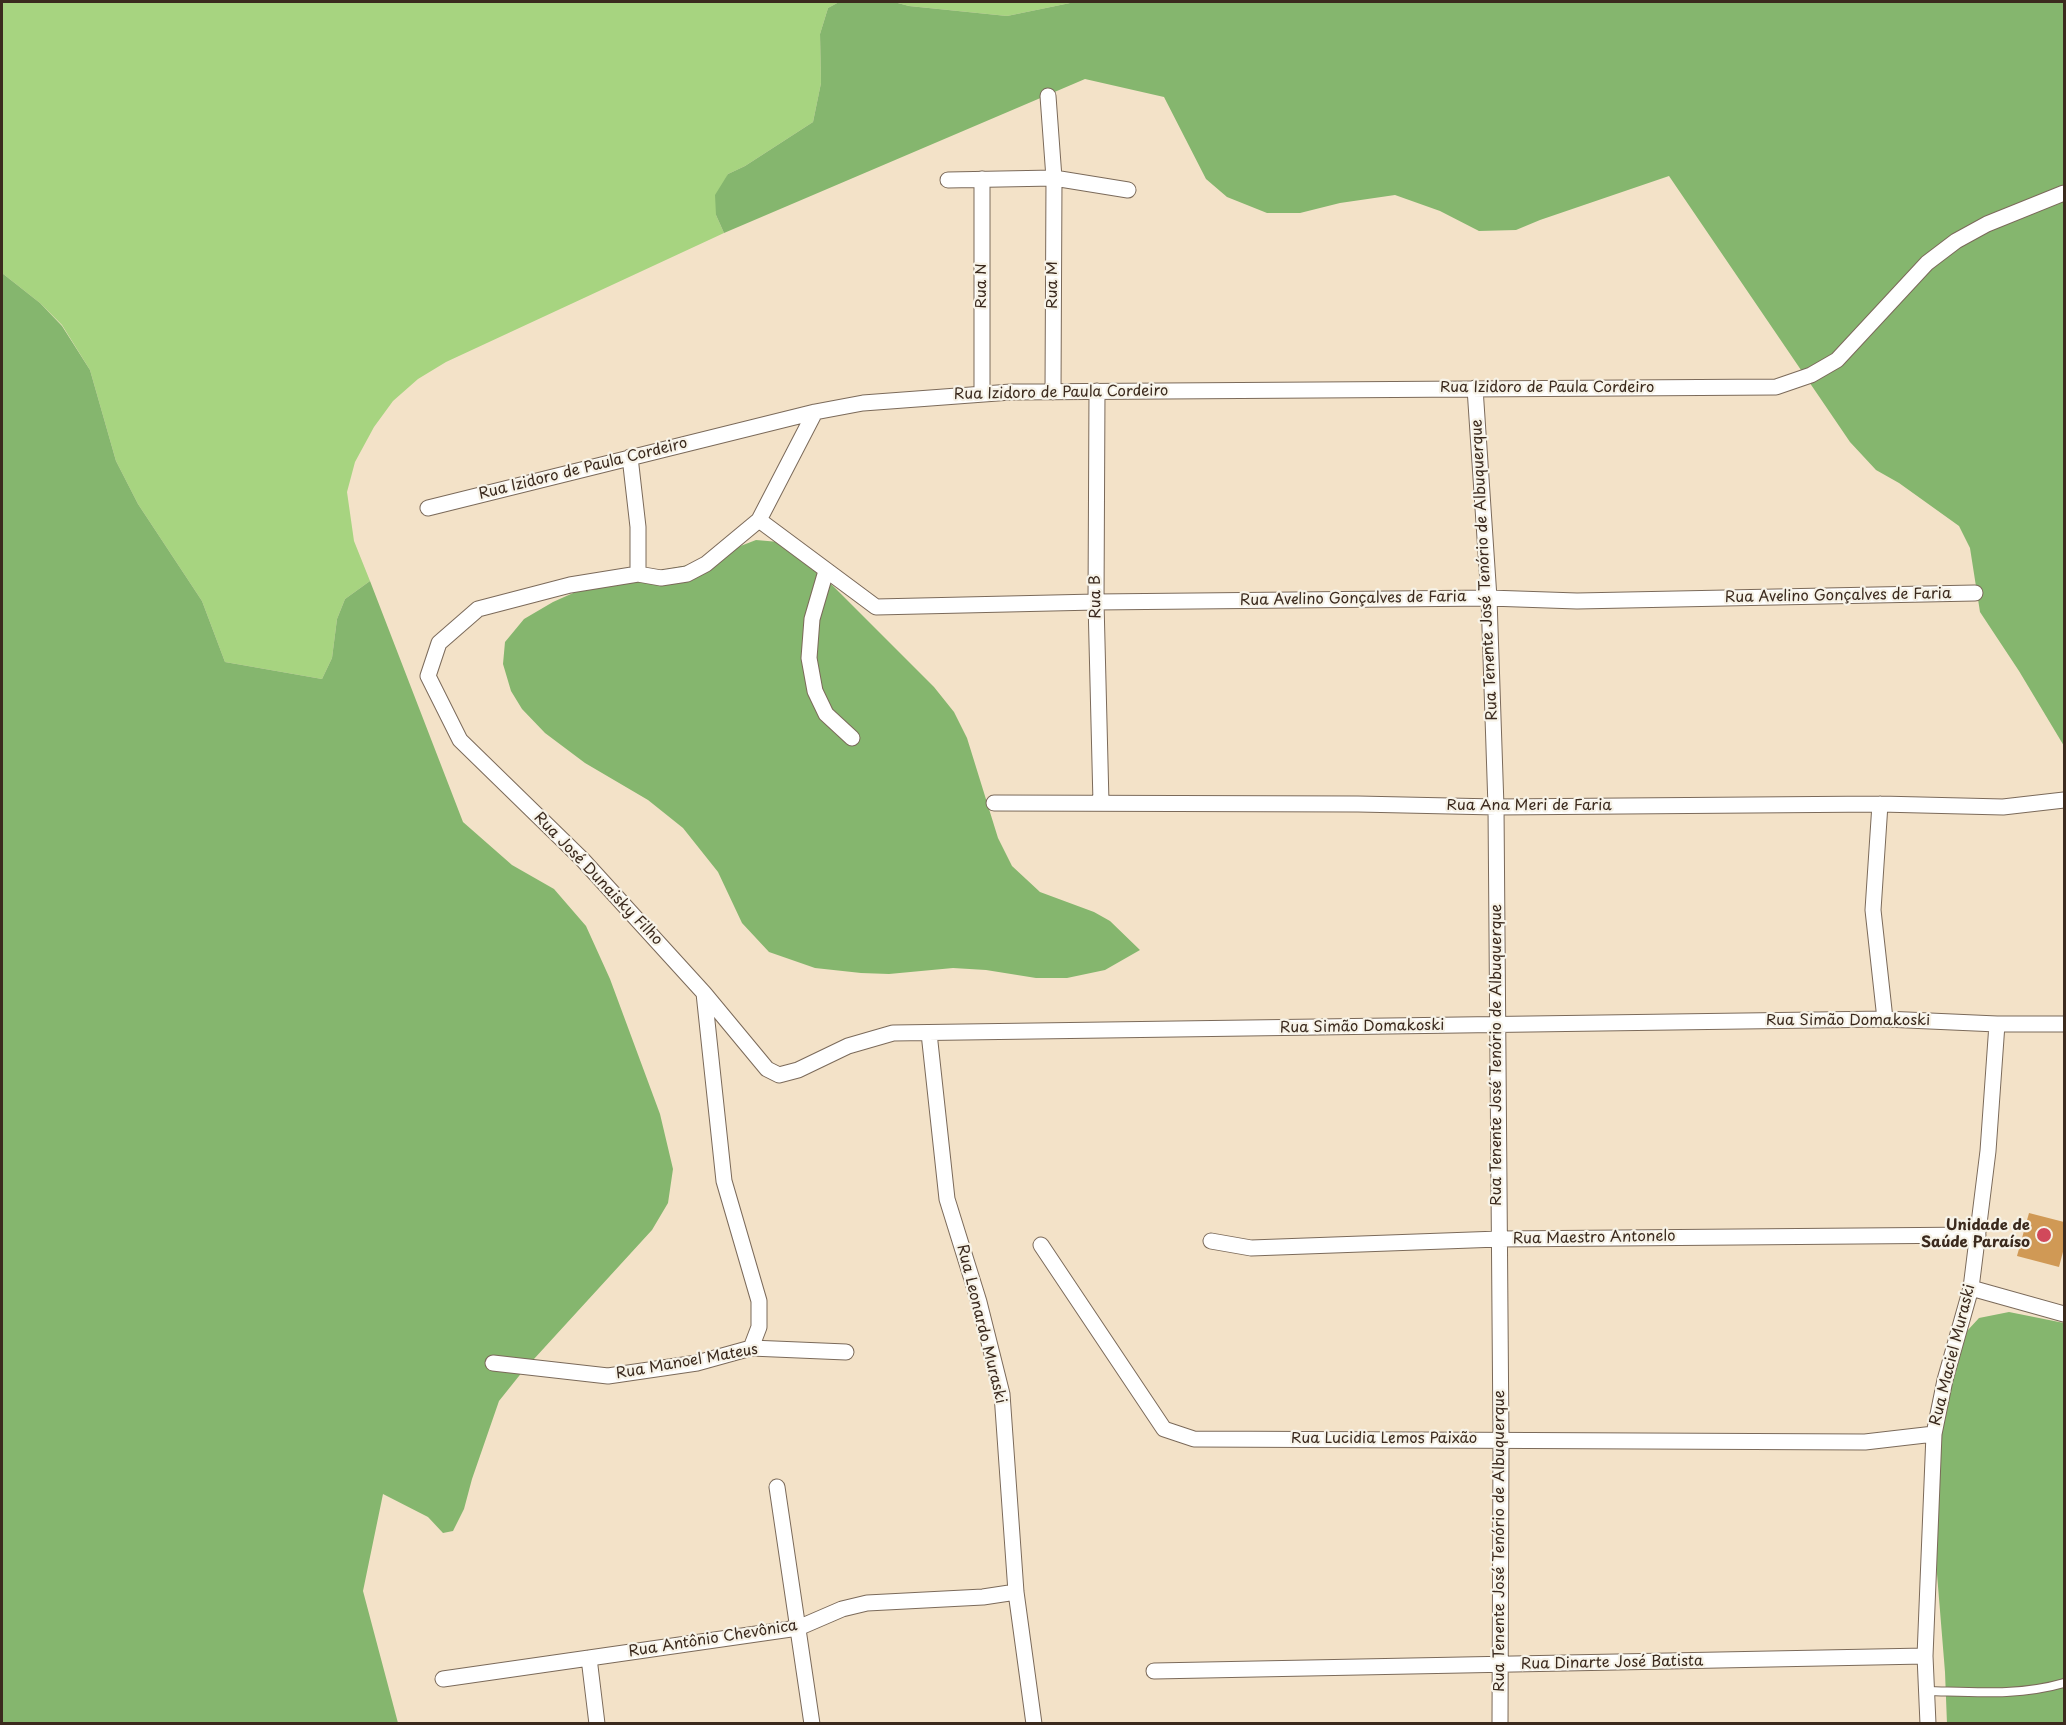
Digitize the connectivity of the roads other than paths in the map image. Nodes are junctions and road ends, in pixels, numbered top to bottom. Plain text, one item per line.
1 (1048, 96) dead end
2 (1054, 178) junction
3 (982, 179) junction
4 (948, 180) dead end
5 (1128, 190) dead end
6 (2064, 193) edge
7 (1475, 388) junction
8 (1097, 391) junction
9 (1053, 392) junction
10 (982, 393) junction
11 (815, 412) junction
12 (630, 458) junction
13 (428, 508) dead end
14 (759, 520) junction
15 (826, 571) junction
16 (638, 574) junction
17 (1975, 593) dead end
18 (1489, 597) junction
19 (1096, 602) junction
20 (852, 738) dead end
21 (2064, 801) edge
22 (994, 803) dead end
23 (1101, 803) junction
24 (1880, 804) junction
25 (1496, 807) junction
26 (704, 993) junction
27 (1885, 1019) junction
28 (1997, 1024) junction
29 (2064, 1024) edge
30 (1496, 1026) junction
31 (929, 1033) junction
32 (1978, 1235) junction
33 (1499, 1239) junction
34 (1211, 1240) dead end
35 (1041, 1245) dead end
36 (1971, 1288) junction
37 (2064, 1314) edge
38 (751, 1348) junction
39 (846, 1352) dead end
40 (493, 1363) dead end
41 (1934, 1434) junction
42 (1501, 1440) junction
43 (777, 1487) dead end
44 (1016, 1592) junction
45 (798, 1628) junction
46 (1925, 1656) junction
47 (589, 1658) junction
48 (1500, 1665) junction
49 (1154, 1671) dead end
50 (443, 1679) dead end
51 (2064, 1683) edge
52 (1927, 1691) junction
53 (597, 1724) edge
54 (812, 1724) edge
55 (1034, 1724) edge
56 (1500, 1724) edge
57 (1928, 1724) edge

1 - 2 street, Rua M
2 - 3 street
2 - 5 street
2 - 9 street, Rua M
3 - 4 street
3 - 10 street, Rua N
6 - 7 street, Rua Izidoro de Paula Cordeiro
7 - 8 street, Rua Izidoro de Paula Cordeiro
7 - 18 street, Rua Tenente José Tenório de Albuquerque
8 - 9 street, Rua Izidoro de Paula Cordeiro
8 - 19 street, Rua B
9 - 10 street, Rua Izidoro de Paula Cordeiro
10 - 11 street, Rua Izidoro de Paula Cordeiro
11 - 12 street, Rua Izidoro de Paula Cordeiro
11 - 14 street
12 - 13 street, Rua Izidoro de Paula Cordeiro
12 - 16 street
14 - 15 street, Rua Avelino Gonçalves de Faria
14 - 16 street, Rua José Dunaisky Filho
15 - 19 street, Rua Avelino Gonçalves de Faria
15 - 20 street
16 - 26 street, Rua José Dunaisky Filho
17 - 18 street, Rua Avelino Gonçalves de Faria
18 - 19 street, Rua Avelino Gonçalves de Faria
18 - 25 street, Rua Tenente José Tenório de Albuquerque
19 - 23 street, Rua B
21 - 24 street, Rua Ana Meri de Faria
22 - 23 street, Rua Ana Meri de Faria
23 - 25 street, Rua Ana Meri de Faria
24 - 25 street, Rua Ana Meri de Faria
24 - 27 street
25 - 30 street, Rua Tenente José Tenório de Albuquerque
26 - 31 street, Rua Simão Domakoski
26 - 38 street
27 - 28 street, Rua Simão Domakoski
27 - 30 street, Rua Simão Domakoski
28 - 29 street, Rua Simão Domakoski
28 - 32 street, Rua Maciel Muraski
30 - 31 street, Rua Simão Domakoski
30 - 33 street, Rua Tenente José Tenório de Albuquerque
31 - 44 street, Rua Leonardo Muraski
32 - 33 street, Rua Maestro Antonelo
32 - 36 street, Rua Maciel Muraski
33 - 34 street, Rua Maestro Antonelo
33 - 42 street, Rua Tenente José Tenório de Albuquerque
35 - 42 street, Rua Lucidia Lemos Paixão
36 - 37 street
36 - 41 street, Rua Maciel Muraski
38 - 39 street, Rua Manoel Mateus
38 - 40 street, Rua Manoel Mateus
41 - 42 street, Rua Lucidia Lemos Paixão
41 - 46 street, Rua Maciel Muraski
42 - 48 street, Rua Tenente José Tenório de Albuquerque
43 - 45 street
44 - 45 street, Rua Antônio Chevônica
44 - 55 street, Rua Leonardo Muraski
45 - 47 street, Rua Antônio Chevônica
45 - 54 street
46 - 48 street, Rua Dinarte José Batista
46 - 52 street, Rua Maciel Muraski
47 - 50 street, Rua Antônio Chevônica
47 - 53 street
48 - 49 street, Rua Dinarte José Batista
48 - 56 street, Rua Tenente José Tenório de Albuquerque
51 - 52 lane
52 - 57 street, Rua Maciel Muraski

